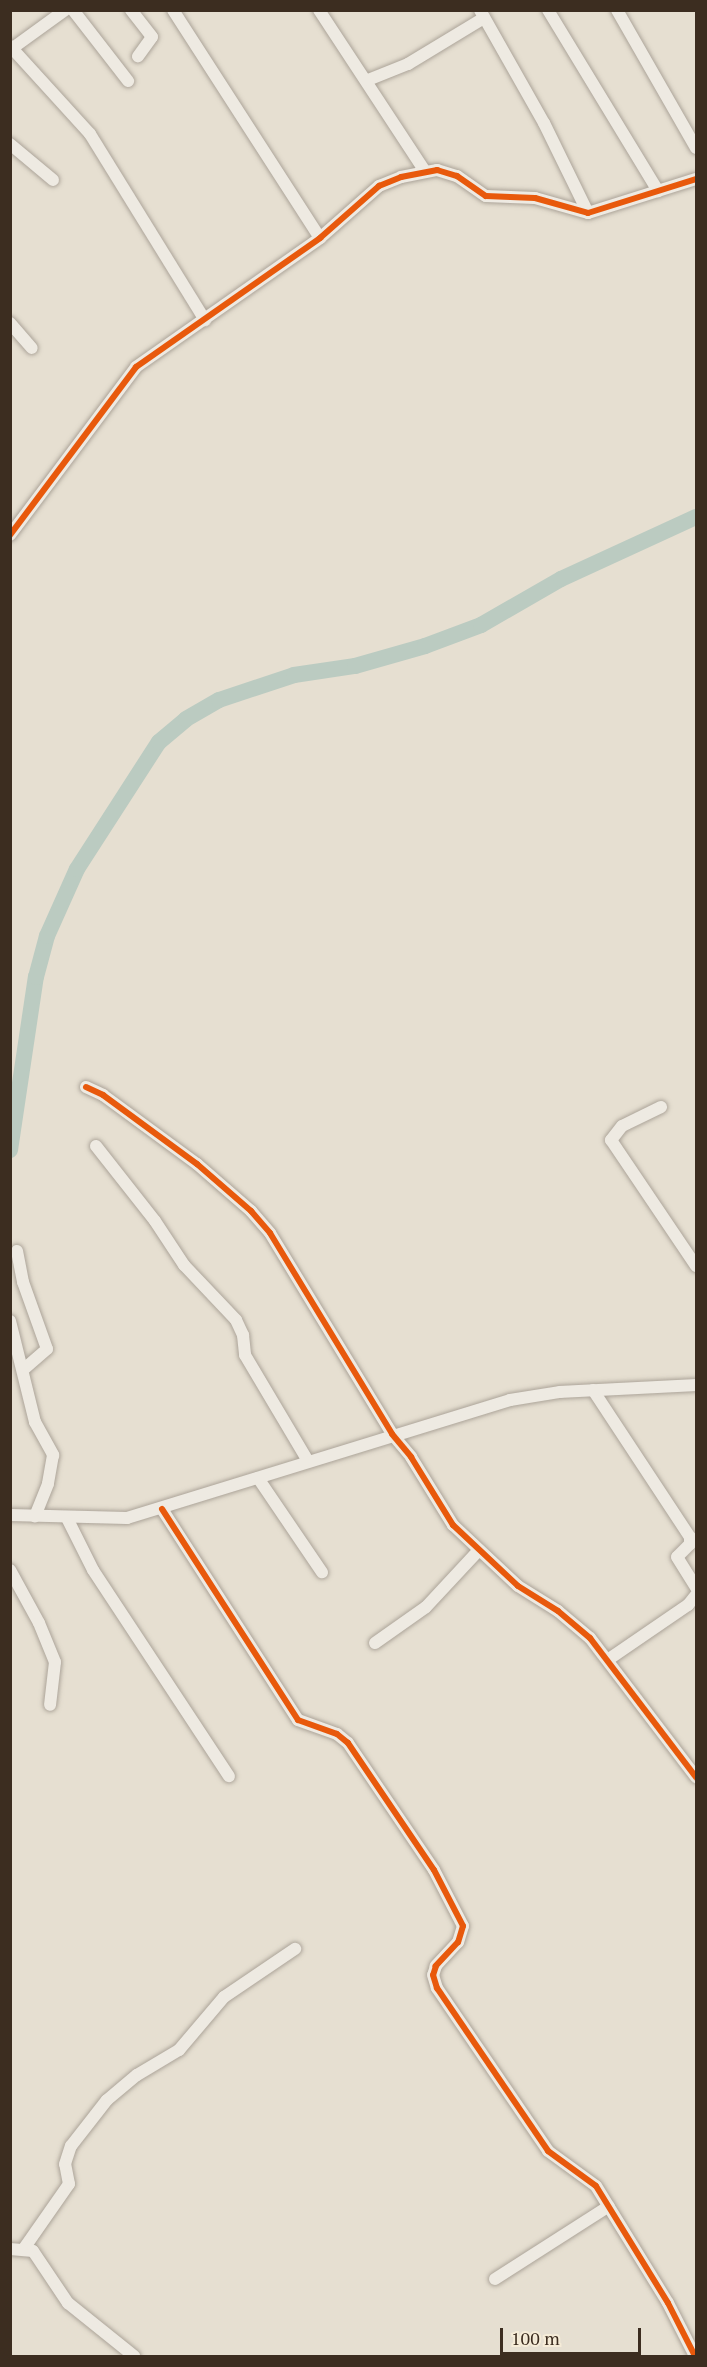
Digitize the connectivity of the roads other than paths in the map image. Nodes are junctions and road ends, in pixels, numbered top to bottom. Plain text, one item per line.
1 (65, 10) edge
2 (73, 10) edge
3 (131, 10) edge
4 (173, 10) edge
5 (319, 10) edge
6 (548, 10) edge
7 (616, 10) edge
8 (482, 14) edge
9 (11, 48) edge
10 (138, 56) dead end
11 (368, 80) junction
12 (128, 81) dead end
13 (10, 144) edge
14 (696, 148) edge
15 (424, 170) junction
16 (696, 179) edge
17 (53, 180) dead end
18 (658, 191) junction
19 (588, 213) junction
20 (320, 238) junction
21 (205, 320) junction
22 (10, 323) edge
23 (32, 348) dead end
24 (10, 535) edge
25 (86, 1087) dead end
26 (661, 1107) dead end
27 (96, 1146) dead end
28 (17, 1251) dead end
29 (696, 1266) edge
30 (10, 1321) edge
31 (24, 1370) junction
32 (696, 1385) edge
33 (593, 1390) junction
34 (392, 1434) junction
35 (308, 1461) junction
36 (258, 1478) junction
37 (162, 1509) junction
38 (10, 1515) edge
39 (35, 1517) junction
40 (67, 1518) junction
41 (478, 1551) junction
42 (10, 1570) edge
43 (322, 1572) dead end
44 (696, 1588) edge
45 (696, 1595) edge
46 (375, 1643) dead end
47 (609, 1659) junction
48 (50, 1705) dead end
49 (229, 1776) dead end
50 (696, 1777) edge
51 (295, 1949) dead end
52 (609, 2206) junction
53 (25, 2247) junction
54 (10, 2249) edge
55 (495, 2279) dead end
56 (134, 2356) edge
57 (695, 2356) edge

1 - 9 street
2 - 12 street
3 - 10 street
4 - 20 street
5 - 11 street
6 - 18 street
7 - 14 street
8 - 11 street
8 - 19 street
9 - 21 street
11 - 15 street
13 - 17 street
15 - 19 street
15 - 20 street
16 - 18 street
18 - 19 street
20 - 21 street
21 - 24 street
22 - 23 street
25 - 34 street
26 - 29 street
27 - 35 street
28 - 31 street
30 - 31 street
31 - 39 street
32 - 33 street
33 - 34 street
33 - 44 street
34 - 35 street
34 - 41 street
35 - 36 street
36 - 37 street
36 - 43 street
37 - 40 street
37 - 52 street
38 - 39 street
39 - 40 street
40 - 49 street
41 - 46 street
41 - 47 street
42 - 48 street
45 - 47 street
47 - 50 street
51 - 53 street
52 - 55 street
52 - 57 street
53 - 54 street
53 - 56 street

